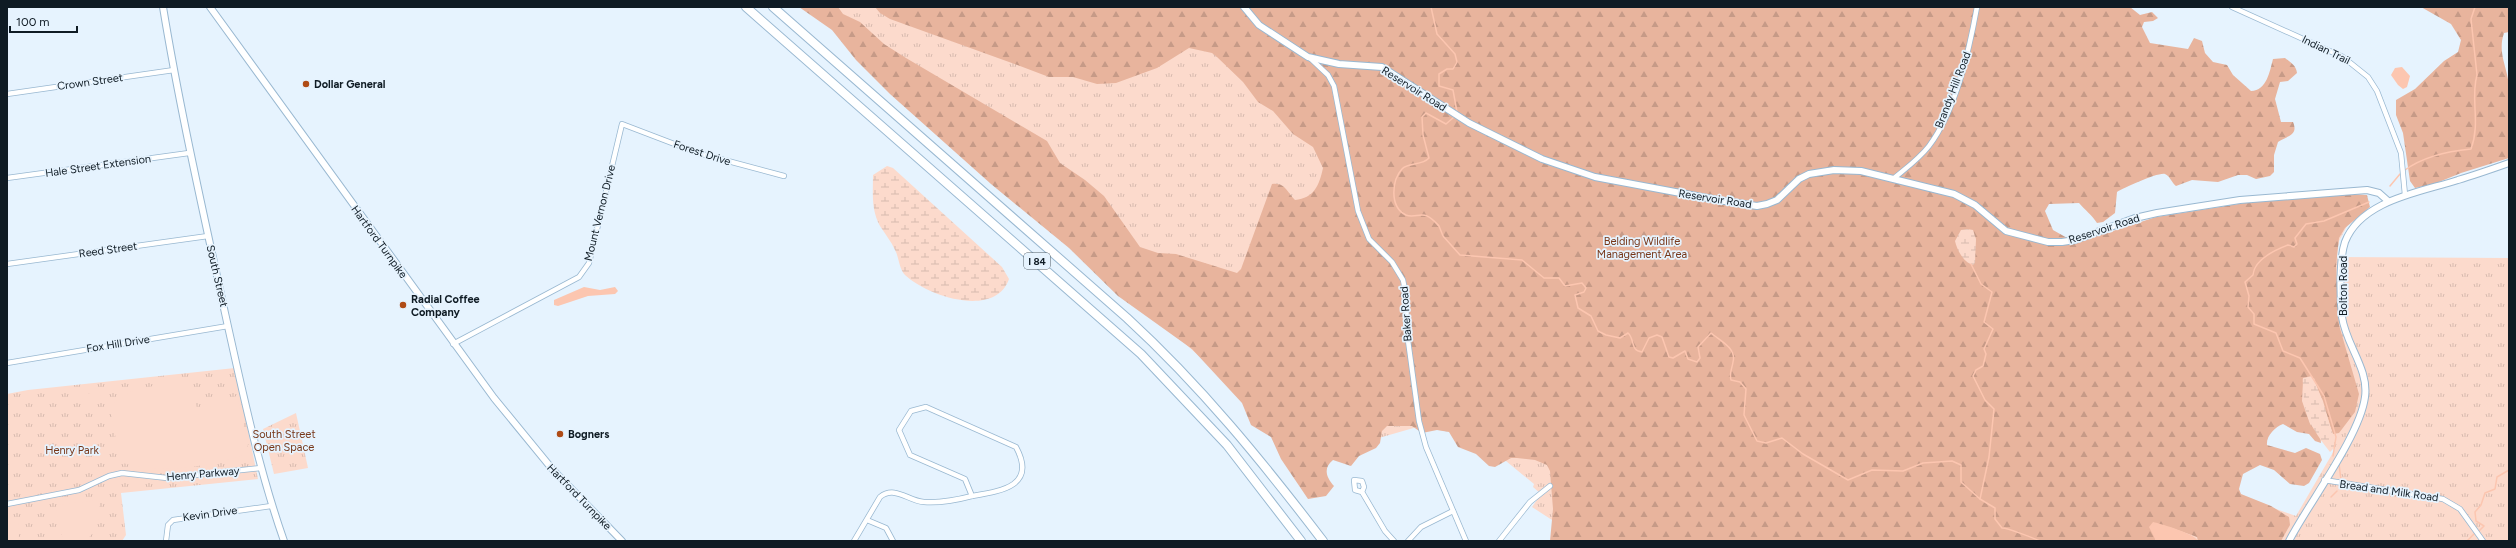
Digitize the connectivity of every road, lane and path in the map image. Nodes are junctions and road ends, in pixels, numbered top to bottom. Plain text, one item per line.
1 (163, 7) edge
2 (210, 7) edge
3 (746, 7) edge
4 (773, 7) edge
5 (1244, 7) edge
6 (1977, 7) edge
7 (2232, 7) edge
8 (1308, 57) junction
9 (174, 70) junction
10 (7, 94) edge
11 (622, 124) joint
12 (189, 153) junction
13 (2509, 163) edge
14 (784, 176) dead end
15 (7, 178) edge
16 (1893, 179) junction
17 (2405, 195) junction
18 (2388, 201) junction
19 (208, 236) junction
20 (7, 264) edge
21 (228, 326) junction
22 (453, 344) junction
23 (7, 363) edge
24 (260, 468) junction
25 (2324, 480) junction
26 (1550, 486) dead end
27 (1362, 492) dead end
28 (972, 496) junction
29 (7, 504) edge
30 (271, 506) junction
31 (1453, 511) junction
32 (867, 520) junction
33 (166, 541) edge
34 (284, 541) edge
35 (622, 541) edge
36 (854, 541) edge
37 (893, 541) edge
38 (1301, 541) edge
39 (1323, 541) edge
40 (1394, 541) edge
41 (1408, 541) edge
42 (1466, 541) edge
43 (1499, 541) edge
44 (2289, 541) edge
45 (2483, 541) edge

1 - 9 street, South Street
2 - 22 street, Hartford Turnpike
3 - 38 highway, I 84
4 - 39 highway, I 84
5 - 8 street, Reservoir Road
6 - 16 street, Brandy Hill Road
7 - 17 street, Indian Trail
8 - 16 street, Reservoir Road
8 - 31 street, Baker Road
9 - 10 street, Crown Street
9 - 12 street, South Street
11 - 14 street, Forest Drive
11 - 22 street, Mount Vernon Drive
12 - 15 street, Hale Street Extension
12 - 19 street, South Street
13 - 17 street, Bolton Road
16 - 18 street, Reservoir Road
17 - 18 street, Bolton Road
18 - 25 street, Bolton Road
19 - 20 street, Reed Street
19 - 21 street, South Street
21 - 23 street, Fox Hill Drive
21 - 24 street, South Street
22 - 35 street, Hartford Turnpike
24 - 29 street, Henry Parkway
24 - 30 street, South Street
25 - 44 street, Bolton Road
25 - 45 street, Bread and Milk Road
26 - 43 street
27 - 40 street
28 - 28 street
28 - 32 street
30 - 33 street, Kevin Drive
30 - 34 street, South Street
31 - 41 street
31 - 42 street, Baker Road
32 - 36 street
32 - 37 street

